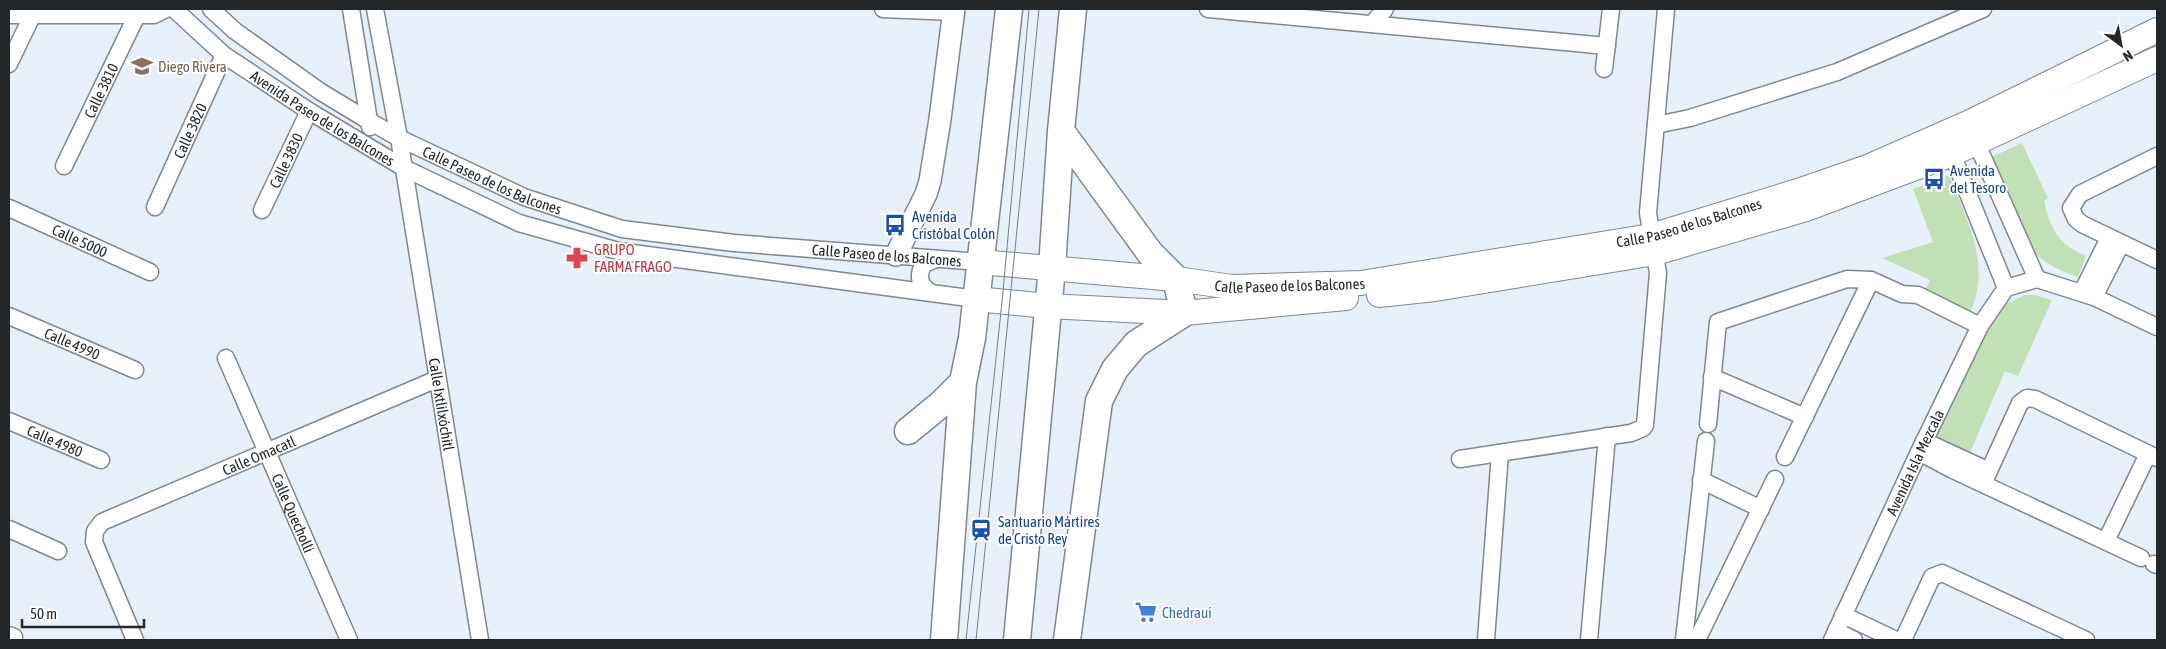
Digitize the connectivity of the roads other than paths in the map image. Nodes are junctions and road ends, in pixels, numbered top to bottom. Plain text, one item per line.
1 (166, 9) edge
2 (174, 9) edge
3 (211, 9) edge
4 (351, 9) edge
5 (375, 9) edge
6 (883, 9) edge
7 (1009, 9) edge
8 (1073, 9) edge
9 (1208, 9) edge
10 (1385, 9) edge
11 (1610, 9) edge
12 (1666, 9) edge
13 (1983, 9) edge
14 (913, 10) edge
15 (954, 10) edge
16 (9, 15) edge
17 (137, 15) junction
18 (32, 16) junction
19 (1372, 24) junction
20 (2157, 30) edge
21 (1606, 46) junction
22 (224, 55) junction
23 (2157, 59) edge
24 (9, 64) edge
25 (1604, 69) dead end
26 (309, 111) junction
27 (369, 120) junction
28 (1656, 125) junction
29 (1061, 131) junction
30 (1972, 133) junction
31 (399, 138) junction
32 (1948, 144) junction
33 (374, 150) junction
34 (2157, 156) edge
35 (64, 166) dead end
36 (404, 168) junction
37 (155, 207) dead end
38 (9, 208) edge
39 (262, 210) dead end
40 (2115, 241) junction
41 (1653, 244) junction
42 (896, 255) junction
43 (936, 259) junction
44 (2157, 260) edge
45 (980, 262) junction
46 (1052, 268) junction
47 (150, 272) dead end
48 (1176, 279) junction
49 (1871, 280) junction
50 (2021, 283) junction
51 (930, 292) junction
52 (2088, 294) junction
53 (976, 299) junction
54 (1048, 306) junction
55 (1184, 313) junction
56 (9, 316) edge
57 (2157, 327) edge
58 (1978, 331) junction
59 (226, 358) dead end
60 (135, 370) dead end
61 (1712, 377) junction
62 (437, 379) junction
63 (963, 382) junction
64 (1804, 417) junction
65 (9, 421) edge
66 (1708, 424) dead end
67 (908, 430) dead end
68 (1607, 436) junction
69 (1706, 441) dead end
70 (1921, 446) junction
71 (267, 452) junction
72 (1500, 453) junction
73 (2152, 456) edge
74 (1785, 457) dead end
75 (1460, 459) dead end
76 (101, 460) dead end
77 (1986, 478) junction
78 (1775, 479) dead end
79 (1701, 480) junction
80 (1761, 509) junction
81 (9, 529) edge
82 (2106, 542) junction
83 (58, 551) dead end
84 (2151, 562) edge
85 (1843, 615) junction
86 (2061, 635) edge
87 (1834, 636) edge
88 (135, 640) edge
89 (349, 640) edge
90 (480, 640) edge
91 (944, 640) edge
92 (1017, 640) edge
93 (1067, 640) edge
94 (1486, 640) edge
95 (1589, 640) edge
96 (1684, 640) edge
97 (1697, 640) edge
98 (1854, 640) edge
99 (1896, 640) edge
100 (1903, 640) edge
101 (2086, 640) edge

1 - 17 street
2 - 22 street, Avenida Paseo de los Balcones
3 - 27 street, Avenida Paseo de los Balcones
4 - 27 street
5 - 31 street, Calle Ixtlilxóchitl
6 - 14 street
7 - 45 main road
8 - 29 main road
9 - 19 street
10 - 19 street
11 - 21 street
12 - 28 street
13 - 28 street
14 - 15 street
15 - 42 street
16 - 18 street
17 - 18 street
17 - 35 street, Calle 3810
18 - 24 street
19 - 21 street
20 - 30 main road, Calle Paseo de los Balcones
21 - 25 street
22 - 26 street, Avenida Paseo de los Balcones
22 - 37 street, Calle 3820
23 - 30 main road, Calle Paseo de los Balcones
26 - 33 street, Avenida Paseo de los Balcones
26 - 39 street, Calle 3830
27 - 31 street, Avenida Paseo de los Balcones
27 - 33 street
28 - 41 street
29 - 46 main road
29 - 48 main road
30 - 32 main road, Calle Paseo de los Balcones
30 - 50 street
31 - 36 street, Calle Ixtlilxóchitl
31 - 42 street, Calle Paseo de los Balcones
32 - 41 main road, Calle Paseo de los Balcones
32 - 50 street
33 - 36 street, Avenida Paseo de los Balcones
34 - 40 street
36 - 51 street, Calle Paseo de los Balcones
36 - 62 street, Calle Ixtlilxóchitl
38 - 47 street, Calle 5000
40 - 44 street
40 - 52 street
41 - 48 main road, Calle Paseo de los Balcones
41 - 55 main road, Calle Paseo de los Balcones
41 - 68 street
42 - 43 street, Calle Paseo de los Balcones
43 - 45 street, Calle Paseo de los Balcones
43 - 51 street
45 - 46 main road, Calle Paseo de los Balcones
45 - 53 main road
46 - 48 main road, Calle Paseo de los Balcones
46 - 54 main road
48 - 55 main road
49 - 58 street
49 - 61 street
49 - 64 street
50 - 52 street
50 - 58 street, Avenida Isla Mezcala
51 - 53 street, Calle Paseo de los Balcones
52 - 57 street
53 - 54 main road, Calle Paseo de los Balcones
53 - 63 main road
54 - 55 main road, Calle Paseo de los Balcones
54 - 92 main road
55 - 93 main road
56 - 60 street, Calle 4990
58 - 70 street, Avenida Isla Mezcala
59 - 71 street, Calle Quecholli
61 - 64 street
61 - 66 street
62 - 71 street, Calle Omacatl
62 - 90 street, Calle Ixtlilxóchitl
63 - 67 main road
63 - 91 main road
64 - 74 street
65 - 76 street, Calle 4980
68 - 72 street
68 - 95 street
69 - 79 street
70 - 77 street
70 - 85 street, Avenida Isla Mezcala
71 - 88 street, Calle Omacatl
71 - 89 street, Calle Quecholli
72 - 75 street
72 - 94 street
73 - 77 street
73 - 82 street
77 - 82 street
78 - 80 street
79 - 80 street
79 - 96 street
80 - 97 street
81 - 83 street
82 - 84 street
85 - 87 street, Avenida Isla Mezcala
85 - 99 street
86 - 100 street
86 - 101 street
87 - 98 street

